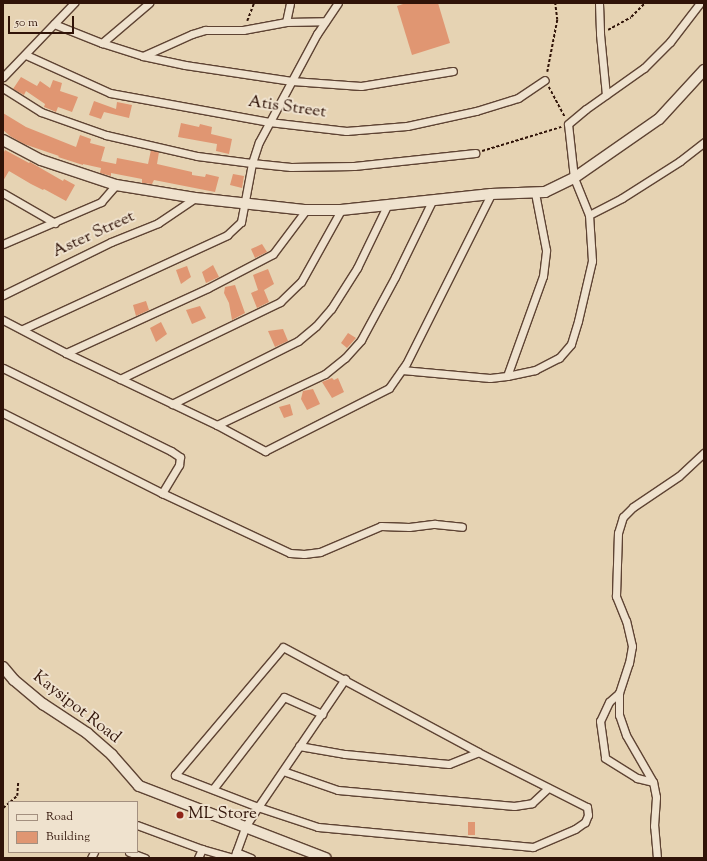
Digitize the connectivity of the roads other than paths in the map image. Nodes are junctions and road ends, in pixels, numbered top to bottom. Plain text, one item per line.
1 (74, 3) edge
2 (149, 3) edge
3 (290, 3) edge
4 (338, 3) edge
5 (599, 3) edge
6 (700, 3) edge
7 (325, 20) junction
8 (286, 22) junction
9 (54, 24) junction
10 (102, 44) junction
11 (26, 55) junction
12 (143, 56) junction
13 (704, 70) edge
14 (453, 71) dead end
15 (3, 78) edge
16 (545, 80) road end
17 (292, 81) junction
18 (3, 88) edge
19 (606, 95) junction
20 (269, 122) junction
21 (3, 140) edge
22 (704, 142) edge
23 (475, 153) road end
24 (252, 163) junction
25 (574, 178) junction
26 (116, 185) junction
27 (535, 193) junction
28 (3, 194) edge
29 (491, 194) junction
30 (195, 198) junction
31 (433, 199) junction
32 (246, 204) junction
33 (388, 204) junction
34 (306, 210) junction
35 (341, 210) junction
36 (589, 215) junction
37 (55, 223) junction
38 (3, 244) edge
39 (3, 295) edge
40 (3, 320) edge
41 (22, 329) junction
42 (66, 352) junction
43 (3, 368) edge
44 (402, 370) junction
45 (507, 376) junction
46 (120, 378) junction
47 (172, 404) junction
48 (3, 413) edge
49 (217, 425) junction
50 (704, 453) edge
51 (162, 493) junction
52 (462, 527) dead end
53 (3, 667) edge
54 (345, 679) junction
55 (619, 693) junction
56 (322, 714) junction
57 (299, 746) junction
58 (478, 752) junction
59 (283, 771) junction
60 (653, 782) junction
61 (548, 788) junction
62 (213, 789) junction
63 (258, 807) junction
64 (138, 825) edge
65 (245, 827) junction
66 (202, 849) junction
67 (132, 853) edge
68 (234, 856) edge
69 (145, 858) edge
70 (198, 858) edge
71 (251, 858) edge
72 (326, 858) edge
73 (657, 858) edge

1 - 9 street
2 - 10 street
3 - 8 street
4 - 7 street
5 - 19 street
6 - 19 street
7 - 8 street
7 - 17 street
8 - 12 street
9 - 10 street
9 - 11 street
10 - 12 street
11 - 15 street
11 - 20 street, Atis Street
12 - 17 street
13 - 25 street
14 - 17 street
16 - 20 street, Atis Street
17 - 20 street
18 - 24 street
19 - 25 street
20 - 24 street
21 - 26 street
22 - 36 street
23 - 24 street
24 - 32 street
25 - 27 street
25 - 36 street
26 - 30 street
26 - 37 street
27 - 29 street
27 - 45 street
28 - 37 street
29 - 31 street
29 - 44 street
30 - 32 street
30 - 39 street, Aster Street
31 - 33 street
31 - 49 street
32 - 34 street
32 - 41 street
33 - 35 street
33 - 47 street
34 - 35 street
34 - 42 street
35 - 46 street
36 - 45 street
37 - 38 street
40 - 41 street
41 - 42 street
42 - 46 street
43 - 51 street
44 - 45 street
44 - 49 street
46 - 47 street
47 - 49 street
48 - 51 street
50 - 55 street
51 - 52 street
53 - 65 street, Kaysipot Road
54 - 56 street
54 - 58 street
54 - 62 street
55 - 60 street
55 - 60 street
56 - 57 street
56 - 62 street
57 - 58 street
57 - 59 street
58 - 61 street
59 - 61 street
59 - 63 street
60 - 73 street
61 - 63 street
62 - 63 street
63 - 65 street
64 - 66 street
65 - 68 street
65 - 72 street, Kaysipot Road
66 - 68 street
66 - 70 street
67 - 69 street
68 - 71 street

